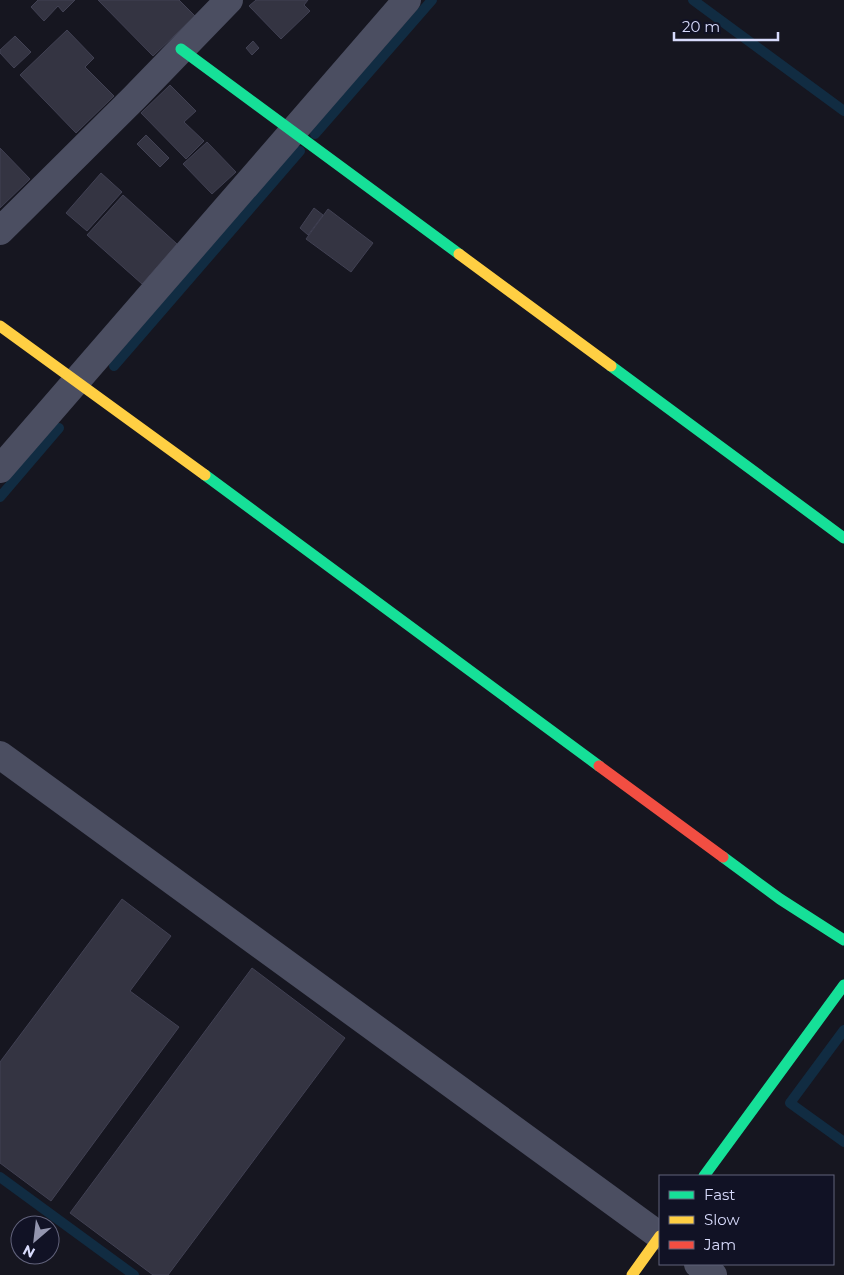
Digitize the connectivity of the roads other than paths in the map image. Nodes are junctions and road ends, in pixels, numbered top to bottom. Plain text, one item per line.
1 (229, 0) edge
2 (407, 0) edge
3 (181, 49) junction
4 (292, 132) junction
5 (0, 231) edge
6 (0, 326) edge
7 (77, 381) junction
8 (0, 469) edge
9 (844, 538) edge
10 (0, 755) edge
11 (844, 940) edge
12 (844, 985) edge
13 (705, 1175) edge
14 (659, 1235) edge
15 (659, 1237) edge
16 (699, 1265) edge
17 (632, 1275) edge
18 (713, 1275) edge

1 - 3 street
2 - 4 street
3 - 4 street
3 - 5 street
4 - 7 street
4 - 9 street
6 - 7 street
7 - 8 street
7 - 11 street
10 - 14 street
12 - 13 street
15 - 17 street
16 - 18 street

